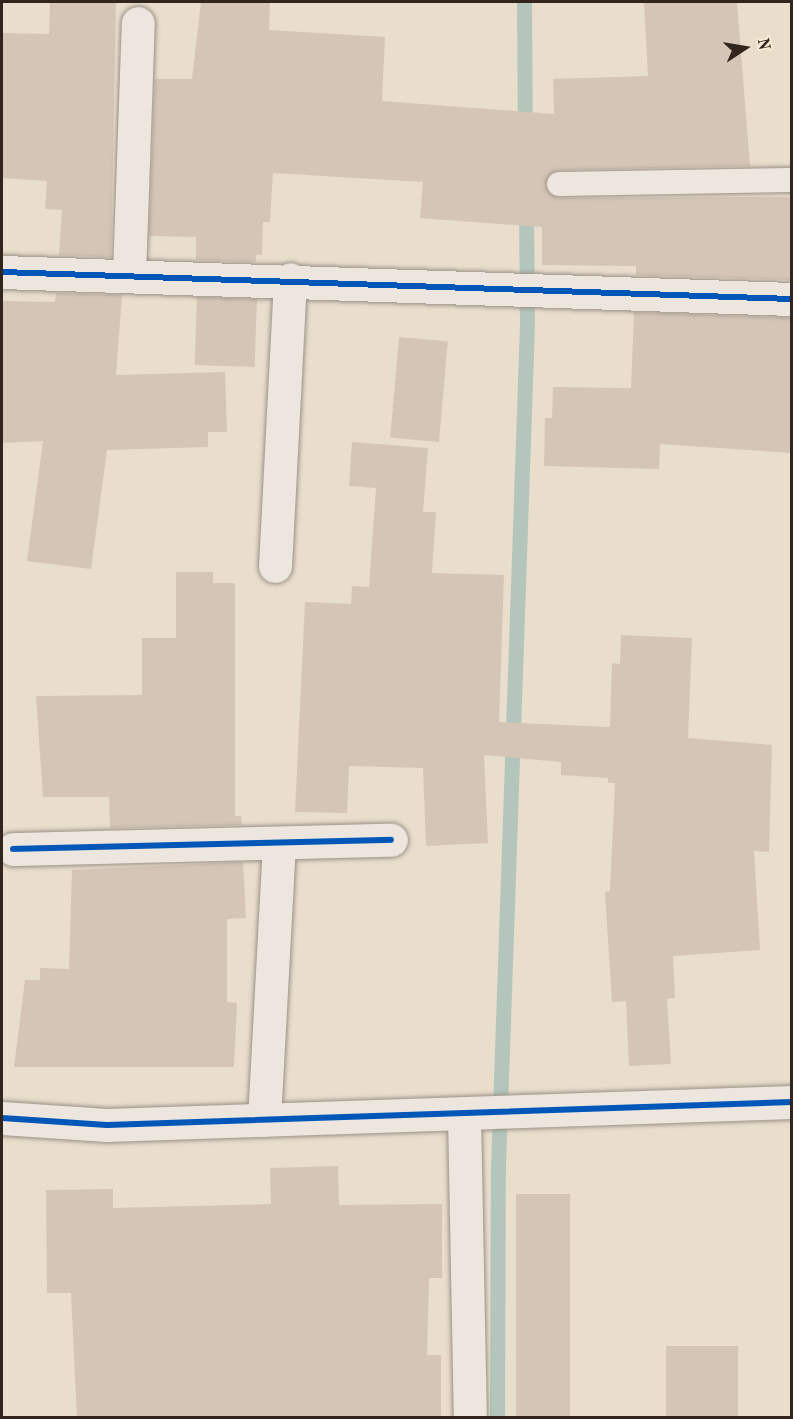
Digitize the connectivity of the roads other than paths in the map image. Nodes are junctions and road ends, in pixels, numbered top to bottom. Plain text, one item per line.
1 (138, 23) dead end
2 (792, 180) edge
3 (559, 184) dead end
4 (2, 272) edge
5 (129, 275) junction
6 (290, 279) junction
7 (792, 299) edge
8 (275, 566) dead end
9 (391, 840) dead end
10 (279, 843) junction
11 (13, 849) dead end
12 (792, 1102) edge
13 (472, 1114) junction
14 (2, 1118) edge
15 (264, 1119) junction
16 (470, 1418) edge

1 - 5 street
2 - 3 lane
4 - 5 street
5 - 6 street
6 - 7 street
6 - 8 street
9 - 10 street
10 - 11 street
10 - 15 street
12 - 13 street
13 - 15 street
13 - 16 street
14 - 15 street

